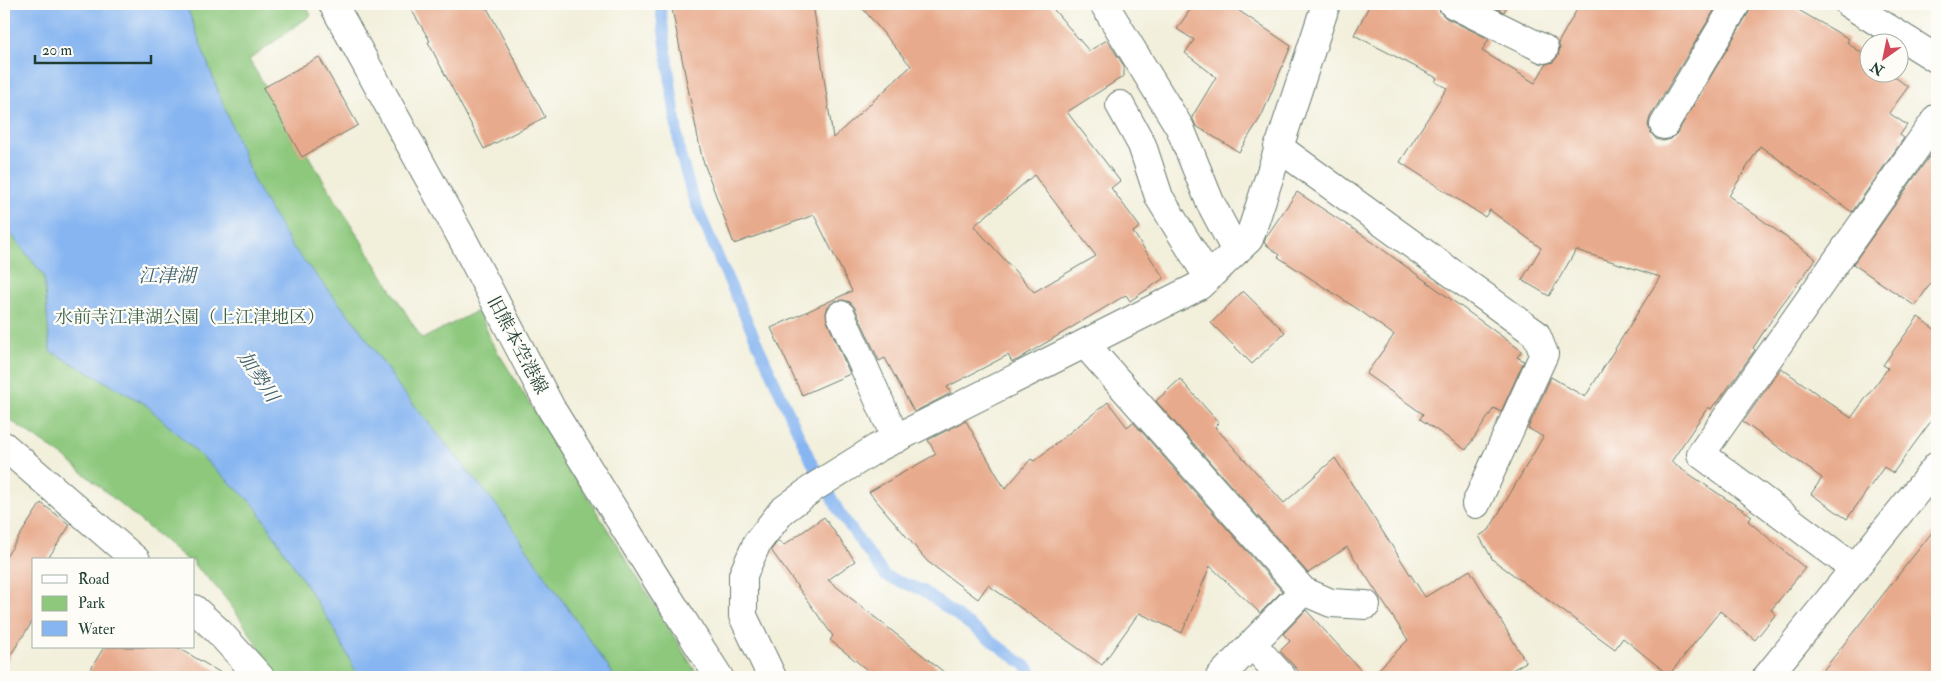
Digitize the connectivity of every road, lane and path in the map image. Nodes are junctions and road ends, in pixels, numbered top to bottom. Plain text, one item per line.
1 (333, 4) edge
2 (1104, 4) edge
3 (1326, 4) edge
4 (1453, 4) edge
5 (1736, 4) edge
6 (1849, 4) edge
7 (1544, 49) dead end
8 (1937, 59) edge
9 (1120, 105) dead end
10 (1937, 118) edge
11 (1664, 125) dead end
12 (1278, 147) junction
13 (1236, 251) junction
14 (1208, 277) junction
15 (841, 315) dead end
16 (1085, 344) junction
17 (896, 439) junction
18 (4, 446) edge
19 (1937, 466) edge
20 (1476, 504) dead end
21 (134, 558) edge
22 (1855, 569) junction
23 (1302, 591) junction
24 (1366, 605) dead end
25 (195, 610) edge
26 (1253, 644) junction
27 (260, 677) edge
28 (719, 677) edge
29 (772, 677) edge
30 (1220, 677) edge
31 (1282, 677) edge
32 (1767, 677) edge

1 - 28 street, 旧熊本空港線
2 - 13 street
3 - 12 street
4 - 7 street
5 - 11 street
6 - 8 street
9 - 14 street
10 - 22 street
12 - 13 street
12 - 20 street
13 - 14 street
14 - 16 street
15 - 17 street
16 - 17 street
16 - 23 street
17 - 29 street
18 - 21 street
19 - 22 street
22 - 32 street
23 - 24 street
23 - 26 street
25 - 27 street
26 - 30 street
26 - 31 street

